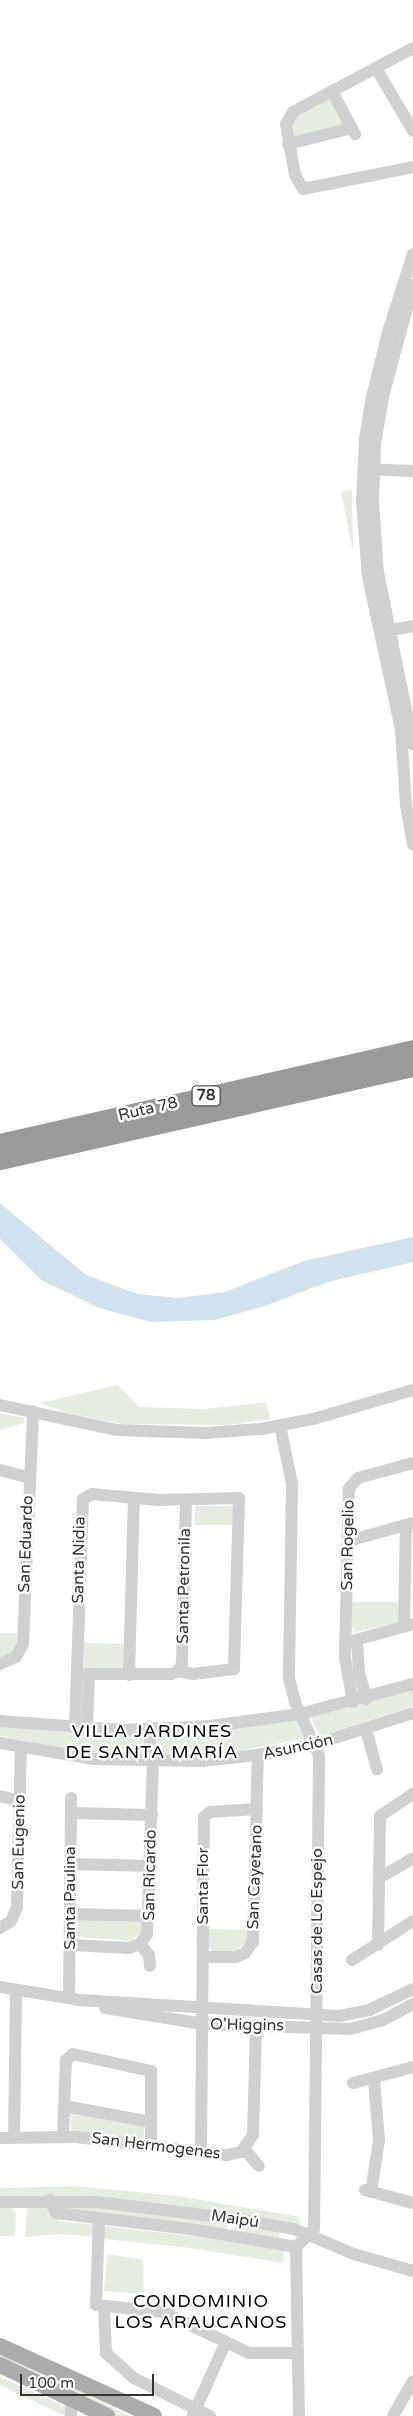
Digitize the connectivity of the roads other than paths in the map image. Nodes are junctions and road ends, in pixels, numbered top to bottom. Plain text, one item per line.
1 (413, 48) edge
2 (376, 68) junction
3 (332, 91) junction
4 (413, 131) edge
5 (288, 144) junction
6 (413, 167) edge
7 (413, 254) edge
8 (413, 285) edge
9 (368, 469) junction
10 (413, 471) edge
11 (413, 626) edge
12 (391, 630) junction
13 (407, 678) edge
14 (410, 749) edge
15 (413, 844) edge
16 (413, 1049) edge
17 (413, 1066) edge
18 (0, 1143) edge
19 (0, 1160) edge
20 (413, 1390) edge
21 (0, 1405) edge
22 (33, 1411) junction
23 (280, 1425) junction
24 (413, 1463) edge
25 (0, 1470) edge
26 (29, 1478) junction
27 (134, 1498) junction
28 (186, 1500) junction
29 (410, 1524) edge
30 (348, 1541) junction
31 (408, 1626) edge
32 (351, 1643) junction
33 (0, 1664) edge
34 (178, 1671) junction
35 (83, 1674) junction
36 (129, 1675) junction
37 (413, 1684) edge
38 (360, 1700) junction
39 (413, 1713) edge
40 (300, 1714) junction
41 (0, 1721) edge
42 (81, 1729) junction
43 (148, 1730) junction
44 (366, 1730) junction
45 (0, 1742) edge
46 (316, 1744) junction
47 (21, 1748) junction
48 (258, 1755) junction
49 (152, 1762) junction
50 (377, 1769) dead end
51 (413, 1794) edge
52 (0, 1796) edge
53 (71, 1798) dead end
54 (20, 1801) junction
55 (257, 1809) junction
56 (71, 1813) junction
57 (152, 1815) junction
58 (413, 1858) edge
59 (70, 1864) junction
60 (150, 1866) junction
61 (379, 1878) junction
62 (72, 1914) junction
63 (150, 1916) junction
64 (413, 1921) edge
65 (0, 1928) edge
66 (140, 1944) junction
67 (71, 1945) junction
68 (378, 1945) junction
69 (203, 1957) junction
70 (352, 1960) dead end
71 (150, 1966) dead end
72 (0, 1987) edge
73 (413, 1989) edge
74 (16, 1990) junction
75 (74, 1999) junction
76 (413, 2004) edge
77 (202, 2010) junction
78 (317, 2021) junction
79 (204, 2024) junction
80 (256, 2026) junction
81 (413, 2067) edge
82 (374, 2080) junction
83 (353, 2083) dead end
84 (65, 2106) junction
85 (151, 2122) junction
86 (63, 2137) junction
87 (0, 2138) edge
88 (14, 2138) junction
89 (151, 2145) junction
90 (244, 2150) junction
91 (201, 2151) junction
92 (260, 2166) dead end
93 (50, 2200) junction
94 (0, 2202) edge
95 (413, 2203) edge
96 (100, 2219) junction
97 (237, 2219) junction
98 (232, 2236) junction
99 (310, 2237) junction
100 (296, 2247) junction
101 (413, 2271) edge
102 (104, 2307) junction
103 (226, 2342) junction
104 (0, 2346) edge
105 (298, 2353) junction
106 (0, 2365) edge
107 (413, 2381) edge
108 (71, 2399) junction
109 (194, 2413) edge
110 (71, 2416) edge
111 (107, 2416) edge
112 (154, 2416) edge
113 (210, 2416) edge
114 (299, 2416) edge
115 (393, 2416) edge

1 - 2 street
2 - 3 street
2 - 4 street
3 - 5 street
3 - 5 street
5 - 6 street
7 - 9 street
8 - 9 street
9 - 10 street
9 - 12 street
9 - 14 street
11 - 12 street
12 - 13 street
13 - 14 street
14 - 15 street
16 - 18 highway, Ruta 78 / 78
17 - 19 highway, Ruta 78 / 78
20 - 23 street
21 - 22 street
22 - 23 street
22 - 26 street, San Eduardo
23 - 40 street, Casas de Lo Espejo
24 - 30 street, San Rogelio
25 - 26 street
26 - 33 street, San Eduardo
27 - 28 street, Santa Nidia
27 - 35 street, Santa Nidia
27 - 36 street
28 - 34 street, Santa Petronila
28 - 34 street, Santa Nidia
29 - 30 street
29 - 31 street
30 - 32 street, San Rogelio
31 - 32 street
32 - 38 street, San Rogelio
34 - 36 street
35 - 36 street
35 - 42 street, Santa Nidia
37 - 38 street, Asunción
38 - 40 street, Asunción
39 - 44 street, Asunción
40 - 43 street, Asunción
40 - 46 street, Casas de Lo Espejo
41 - 42 street, Asunción
42 - 43 street, Asunción
43 - 49 street, San Ricardo
44 - 46 street, Asunción
44 - 50 street
45 - 47 street, Asunción
46 - 48 street, Asunción
46 - 78 street, Casas de Lo Espejo
47 - 49 street, Asunción
47 - 54 street, San Eugenio
48 - 49 street, Asunción
48 - 55 street, San Cayetano
49 - 57 street, San Ricardo
51 - 61 street
52 - 54 street
53 - 56 street, Santa Paulina
54 - 65 street, San Eugenio
55 - 69 street, San Cayetano
55 - 69 street, Santa Flor
56 - 57 street
56 - 59 street, Santa Paulina
57 - 60 street, San Ricardo
58 - 61 street
59 - 60 street
59 - 62 street, Santa Paulina
60 - 63 street, San Ricardo
61 - 68 street
62 - 63 street
62 - 67 street, Santa Paulina
63 - 66 street, San Ricardo
64 - 68 street
66 - 67 street, San Ricardo
66 - 71 street
67 - 75 street, Santa Paulina
68 - 70 street
69 - 77 street, Santa Flor
72 - 74 street, O'Higgins
73 - 78 street, O'Higgins
74 - 75 street, O'Higgins
74 - 88 street
75 - 77 street, O'Higgins
75 - 79 street, O'Higgins
76 - 78 street, O'Higgins
77 - 78 street, O'Higgins
77 - 79 street, Santa Flor
78 - 80 street, O'Higgins
78 - 99 street, Casas de Lo Espejo
79 - 80 street, O'Higgins
79 - 91 street, Santa Flor
80 - 90 street, San Hermogenes
81 - 82 street
82 - 83 street
82 - 95 street
84 - 85 street
84 - 85 street
84 - 86 street
85 - 89 street
86 - 88 street, San Hermogenes
86 - 89 street, San Hermogenes
87 - 88 street, San Hermogenes
89 - 91 street, San Hermogenes
90 - 91 street, San Hermogenes
90 - 92 street
93 - 94 street, Maipú
93 - 96 street, Maipú
93 - 97 street, Maipú
96 - 98 street, Maipú
96 - 102 street
97 - 98 street
97 - 99 street, Maipú
98 - 100 street, Maipú
99 - 100 street
99 - 101 street, Maipú
100 - 105 street
102 - 103 street
102 - 109 street
103 - 105 street
103 - 109 street
104 - 112 main road
105 - 114 street
106 - 108 main road
107 - 115 street
108 - 110 street
108 - 111 main road
109 - 113 street

